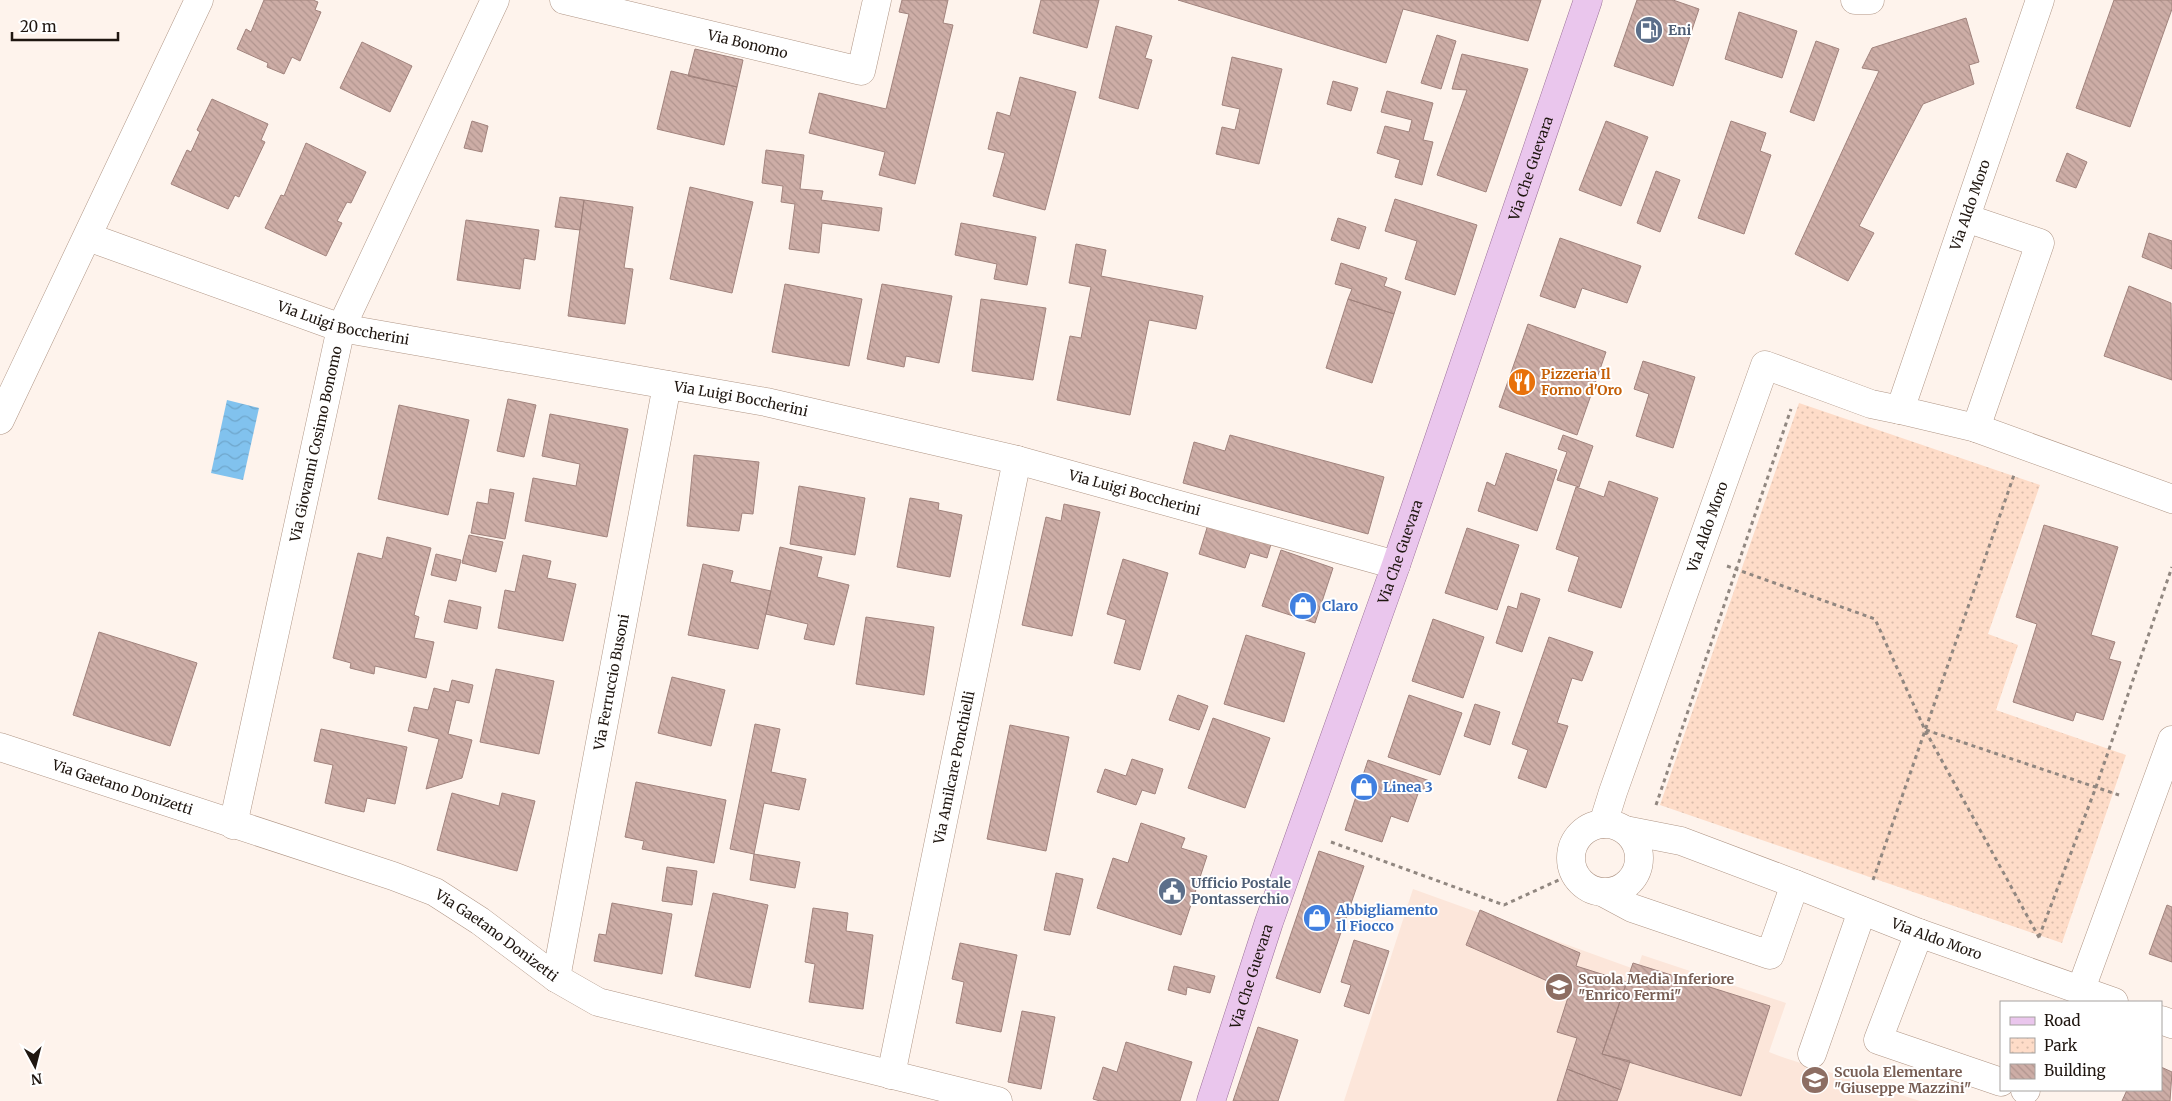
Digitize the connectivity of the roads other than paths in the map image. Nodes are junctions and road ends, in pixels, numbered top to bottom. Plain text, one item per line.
1 (199, 0) edge
2 (495, 0) edge
3 (564, 0) edge
4 (877, 0) edge
5 (1588, 0) edge
6 (1855, 0) edge
7 (1870, 0) edge
8 (2040, 0) edge
9 (640, 9) edge
10 (1966, 218) junction
11 (88, 236) junction
12 (341, 328) junction
13 (668, 385) junction
14 (1900, 410) junction
15 (0, 420) edge
16 (1976, 428) junction
17 (1017, 460) junction
18 (2172, 499) edge
19 (1396, 565) junction
20 (2172, 740) edge
21 (0, 747) edge
22 (233, 825) junction
23 (1625, 829) junction
24 (1795, 884) junction
25 (1604, 893) junction
26 (1862, 911) junction
27 (1919, 933) junction
28 (556, 978) junction
29 (2067, 992) edge
30 (2109, 1001) edge
31 (1812, 1054) dead end
32 (891, 1074) junction
33 (2000, 1082) edge
34 (998, 1101) edge
35 (1210, 1101) edge

1 - 11 street
2 - 12 street, Via Giovanni Cosimo Bonomo
3 - 9 street, Via Bonomo
4 - 9 street, Via Bonomo
5 - 19 main road, Via Che Guevara
6 - 7 street
8 - 10 street, Via Aldo Moro
10 - 14 street, Via Aldo Moro
10 - 16 street
11 - 12 street, Via Luigi Boccherini
11 - 15 street
12 - 13 street, Via Luigi Boccherini
12 - 22 street, Via Giovanni Cosimo Bonomo
13 - 17 street, Via Luigi Boccherini
13 - 28 street, Via Ferruccio Busoni
14 - 16 street, Via Aldo Moro
14 - 23 street, Via Aldo Moro
16 - 18 street, Via Aldo Moro
17 - 19 street, Via Luigi Boccherini
17 - 32 street, Via Amilcare Ponchielli
19 - 35 main road, Via Che Guevara
20 - 29 street
21 - 22 street, Via Gaetano Donizetti
22 - 28 street, Via Gaetano Donizetti
23 - 24 street, Via Aldo Moro
23 - 25 street
23 - 25 street
24 - 25 street
24 - 26 street, Via Aldo Moro
26 - 27 street, Via Aldo Moro
26 - 31 street
27 - 29 street, Via Aldo Moro
27 - 33 street
28 - 32 street, Via Gaetano Donizetti
29 - 30 street, Via Aldo Moro
32 - 34 street, Via Gaetano Donizetti

